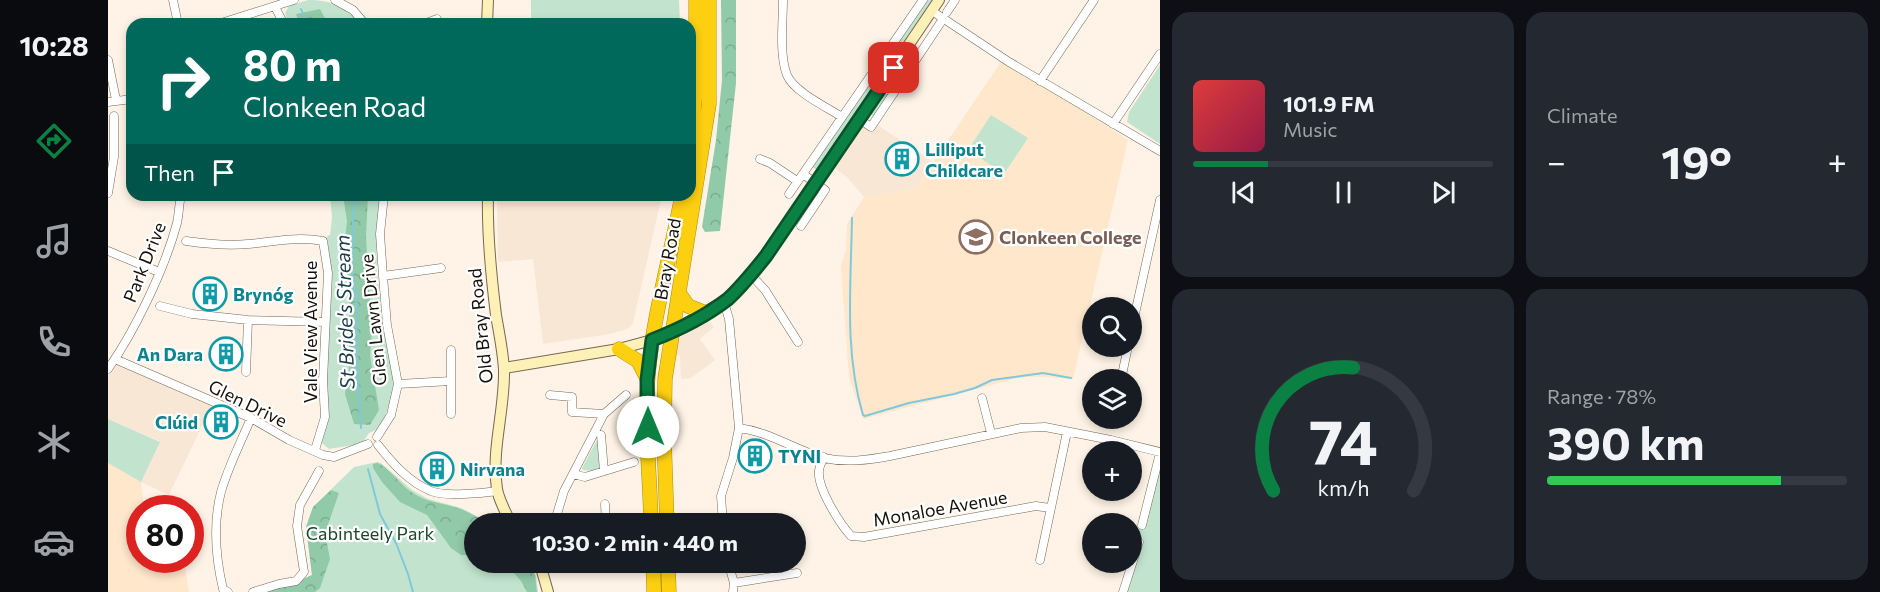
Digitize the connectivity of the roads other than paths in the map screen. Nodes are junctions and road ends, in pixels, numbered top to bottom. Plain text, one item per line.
1 (173, 0) edge
2 (294, 0) edge
3 (488, 0) edge
4 (696, 0) edge
5 (709, 0) edge
6 (783, 0) edge
7 (923, 0) edge
8 (939, 0) edge
9 (955, 0) edge
10 (1094, 0) edge
11 (341, 1) edge
12 (275, 7) junction
13 (932, 11) junction
14 (947, 12) dead end
15 (177, 18) edge
16 (238, 18) edge
17 (281, 18) edge
18 (360, 18) edge
19 (487, 18) edge
20 (696, 18) edge
21 (696, 18) edge
22 (941, 22) dead end
23 (1160, 54) edge
24 (108, 60) edge
25 (1040, 81) junction
26 (696, 89) edge
27 (112, 101) edge
28 (114, 116) dead end
29 (842, 117) junction
30 (859, 119) junction
31 (1113, 124) junction
32 (1160, 151) edge
33 (760, 159) dead end
34 (803, 174) junction
35 (798, 181) junction
36 (816, 182) junction
37 (108, 193) edge
38 (696, 193) edge
39 (789, 194) dead end
40 (1160, 200) edge
41 (180, 201) edge
42 (383, 201) edge
43 (488, 201) edge
44 (681, 201) edge
45 (695, 201) edge
46 (801, 226) dead end
47 (186, 241) dead end
48 (687, 250) junction
49 (108, 251) edge
50 (441, 268) dead end
51 (159, 272) junction
52 (751, 275) junction
53 (383, 276) junction
54 (679, 293) junction
55 (1139, 297) edge
56 (724, 302) junction
57 (160, 306) dead end
58 (705, 313) junction
59 (248, 320) junction
60 (325, 322) junction
61 (663, 336) junction
62 (798, 342) dead end
63 (619, 349) junction
64 (451, 351) dead end
65 (115, 358) junction
66 (504, 368) junction
67 (108, 369) edge
68 (246, 372) dead end
69 (647, 380) junction
70 (451, 381) junction
71 (398, 384) junction
72 (550, 395) dead end
73 (626, 395) dead end
74 (982, 398) dead end
75 (452, 414) dead end
76 (604, 414) junction
77 (251, 418) junction
78 (740, 428) junction
79 (1067, 432) junction
80 (991, 433) junction
81 (601, 435) dead end
82 (648, 439) junction
83 (377, 441) junction
84 (315, 450) junction
85 (1160, 453) edge
86 (824, 458) junction
87 (634, 462) dead end
88 (319, 471) dead end
89 (604, 471) junction
90 (573, 474) junction
91 (498, 491) junction
92 (605, 504) dead end
93 (1050, 508) junction
94 (507, 513) edge
95 (556, 513) edge
96 (605, 513) edge
97 (651, 513) edge
98 (667, 513) edge
99 (722, 513) edge
100 (1142, 525) dead end
101 (1040, 560) dead end
102 (544, 573) edge
103 (653, 573) edge
104 (668, 573) edge
105 (731, 573) edge
106 (796, 573) dead end
107 (1129, 573) edge
108 (734, 583) junction
109 (228, 592) edge
110 (253, 592) edge
111 (548, 592) edge
112 (654, 592) edge
113 (669, 592) edge
114 (733, 592) edge
115 (1123, 592) edge

1 - 15 street
2 - 12 street
3 - 19 street
4 - 21 highway
5 - 38 highway, Bray Road
6 - 29 street
7 - 29 street
8 - 13 street
9 - 14 street
10 - 25 street
11 - 18 street
12 - 16 street
12 - 17 street
13 - 25 street
13 - 30 street
20 - 26 highway
22 - 30 street
23 - 31 street
24 - 27 street
25 - 31 street
28 - 37 street
29 - 34 street
30 - 36 street
31 - 32 street
33 - 35 street
34 - 35 street
34 - 36 street
35 - 39 street
36 - 46 street
36 - 52 street
40 - 55 street
41 - 51 street, Park Drive
42 - 53 street, Glen Lawn Drive
43 - 66 street, Old Bray Road
44 - 61 highway, Bray Road
45 - 48 highway, Bray Road
47 - 60 street, Vale View Avenue
48 - 54 highway, Bray Road
48 - 61 highway
49 - 51 street
50 - 53 street
51 - 65 street, Park Drive
52 - 56 street
52 - 62 street
53 - 71 street, Glen Lawn Drive
54 - 58 highway
54 - 61 highway, Bray Road
56 - 58 street
56 - 78 street
57 - 59 street
58 - 61 street
59 - 60 street
59 - 68 street
60 - 84 street, Vale View Avenue
61 - 63 street
61 - 69 highway, Bray Road
61 - 82 highway
61 - 98 highway, Bray Road
63 - 66 street
63 - 69 highway
64 - 70 street
65 - 67 street, Park Drive
65 - 77 street, Glen Drive
66 - 91 street, Old Bray Road
69 - 82 highway, Bray Road
70 - 71 street
70 - 75 street
71 - 83 street, Glen Lawn Drive
72 - 76 street
73 - 76 street
74 - 80 street
76 - 90 street
77 - 84 street, Glen Drive
77 - 109 street
78 - 86 street
78 - 99 street
79 - 80 street
79 - 85 street
79 - 93 street
80 - 86 street
81 - 89 street
82 - 97 highway, Bray Road
83 - 84 street, Glen Drive
83 - 91 street
85 - 100 street
86 - 93 street, Monaloe Avenue
87 - 89 street
88 - 110 street
89 - 90 street
90 - 95 street
91 - 94 street, Old Bray Road
92 - 96 street
93 - 101 street
102 - 111 street
103 - 112 highway
104 - 113 highway
105 - 108 street
106 - 108 street
107 - 115 street
108 - 114 street

